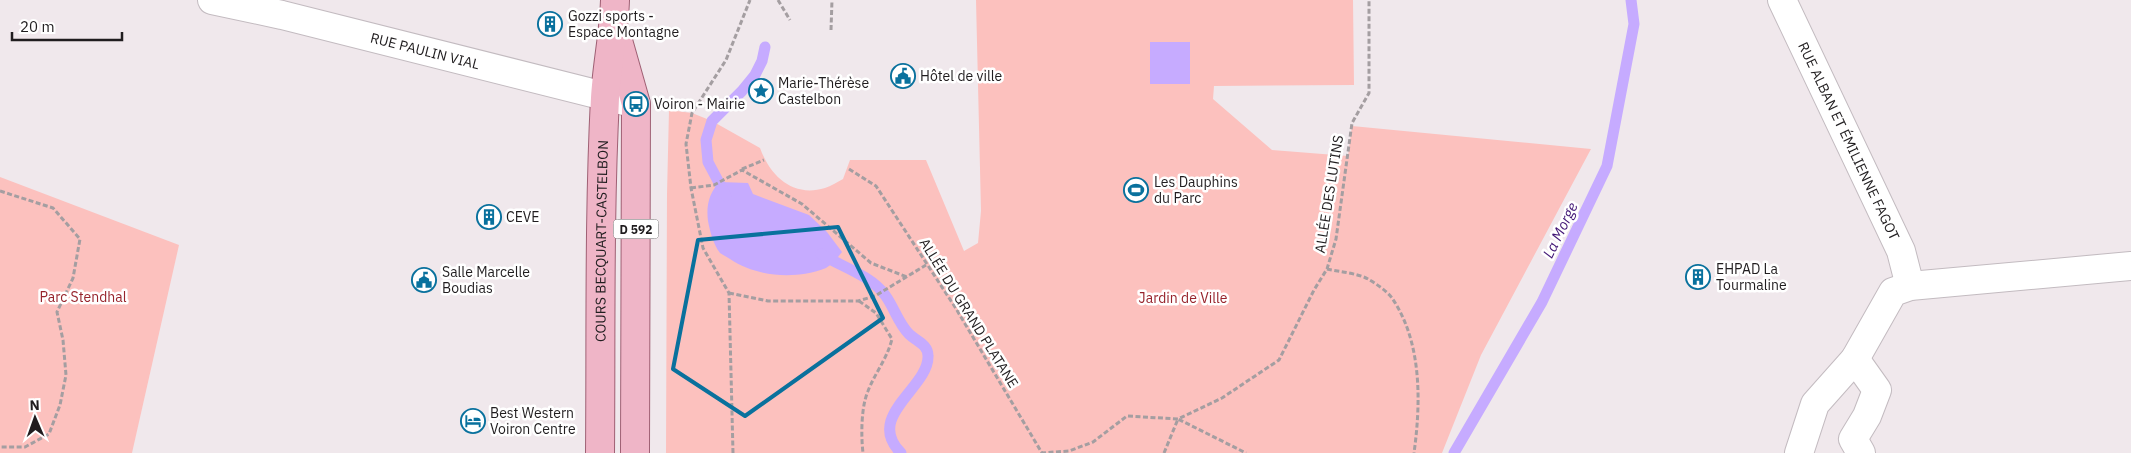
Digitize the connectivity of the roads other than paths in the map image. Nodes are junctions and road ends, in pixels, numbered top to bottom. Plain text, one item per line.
1 (212, 0) edge
2 (615, 0) edge
3 (1782, 0) edge
4 (614, 29) junction
5 (605, 96) junction
6 (636, 104) junction
7 (2131, 266) edge
8 (1910, 286) junction
9 (1855, 359) junction
10 (600, 453) edge
11 (635, 453) edge
12 (1799, 453) edge
13 (1861, 453) edge

1 - 5 street, RUE PAULIN VIAL
2 - 4 main road, COURS BECQUART-CASTELBON / D 592
3 - 8 street, RUE ALBAN ET ÉMILIENNE FAGOT
4 - 5 main road, COURS BECQUART-CASTELBON / D 592
4 - 6 main road, COURS BECQUART-CASTELBON / D 592
5 - 6 street, RUE PAULIN VIAL
5 - 10 main road, COURS BECQUART-CASTELBON / D 592
6 - 11 main road, COURS BECQUART-CASTELBON / D 592
7 - 8 street
8 - 9 street
9 - 12 street
9 - 13 street

